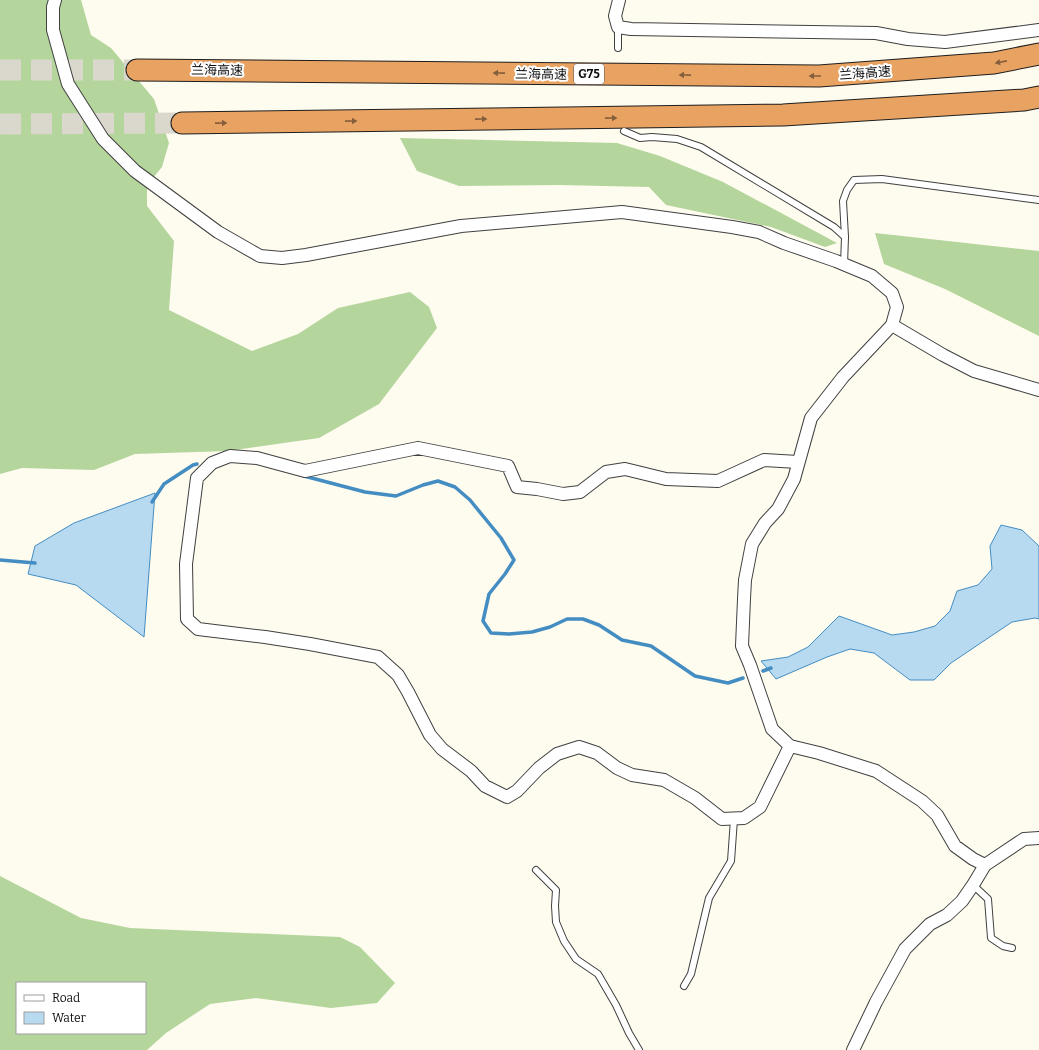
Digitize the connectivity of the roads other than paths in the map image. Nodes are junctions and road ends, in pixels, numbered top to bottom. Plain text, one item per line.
1 (619, 0) edge
2 (53, 2) edge
3 (618, 27) junction
4 (1039, 30) edge
5 (618, 48) dead end
6 (1039, 54) edge
7 (137, 70) tunnel mouth
8 (1039, 97) edge
9 (182, 123) tunnel mouth
10 (624, 131) dead end
11 (1039, 200) edge
12 (845, 237) junction
13 (844, 265) junction
14 (892, 325) junction
15 (1039, 390) edge
16 (798, 462) junction
17 (790, 746) junction
18 (734, 818) junction
19 (1039, 838) edge
20 (985, 865) junction
21 (536, 870) dead end
22 (973, 885) junction
23 (1012, 948) dead end
24 (684, 986) dead end
25 (639, 1050) edge
26 (853, 1050) edge

1 - 3 street
2 - 13 street
3 - 4 street
3 - 5 lane
6 -> 7 highway, 兰海高速 / G75
9 -> 8 highway
10 - 12 lane
11 - 12 lane
12 - 13 lane
13 - 14 street
14 - 15 street
14 - 16 street
16 - 17 street
16 - 18 street
17 - 18 street
17 - 20 street
18 - 24 lane
19 - 20 street
20 - 22 street
21 - 25 lane
22 - 23 lane
22 - 26 street

